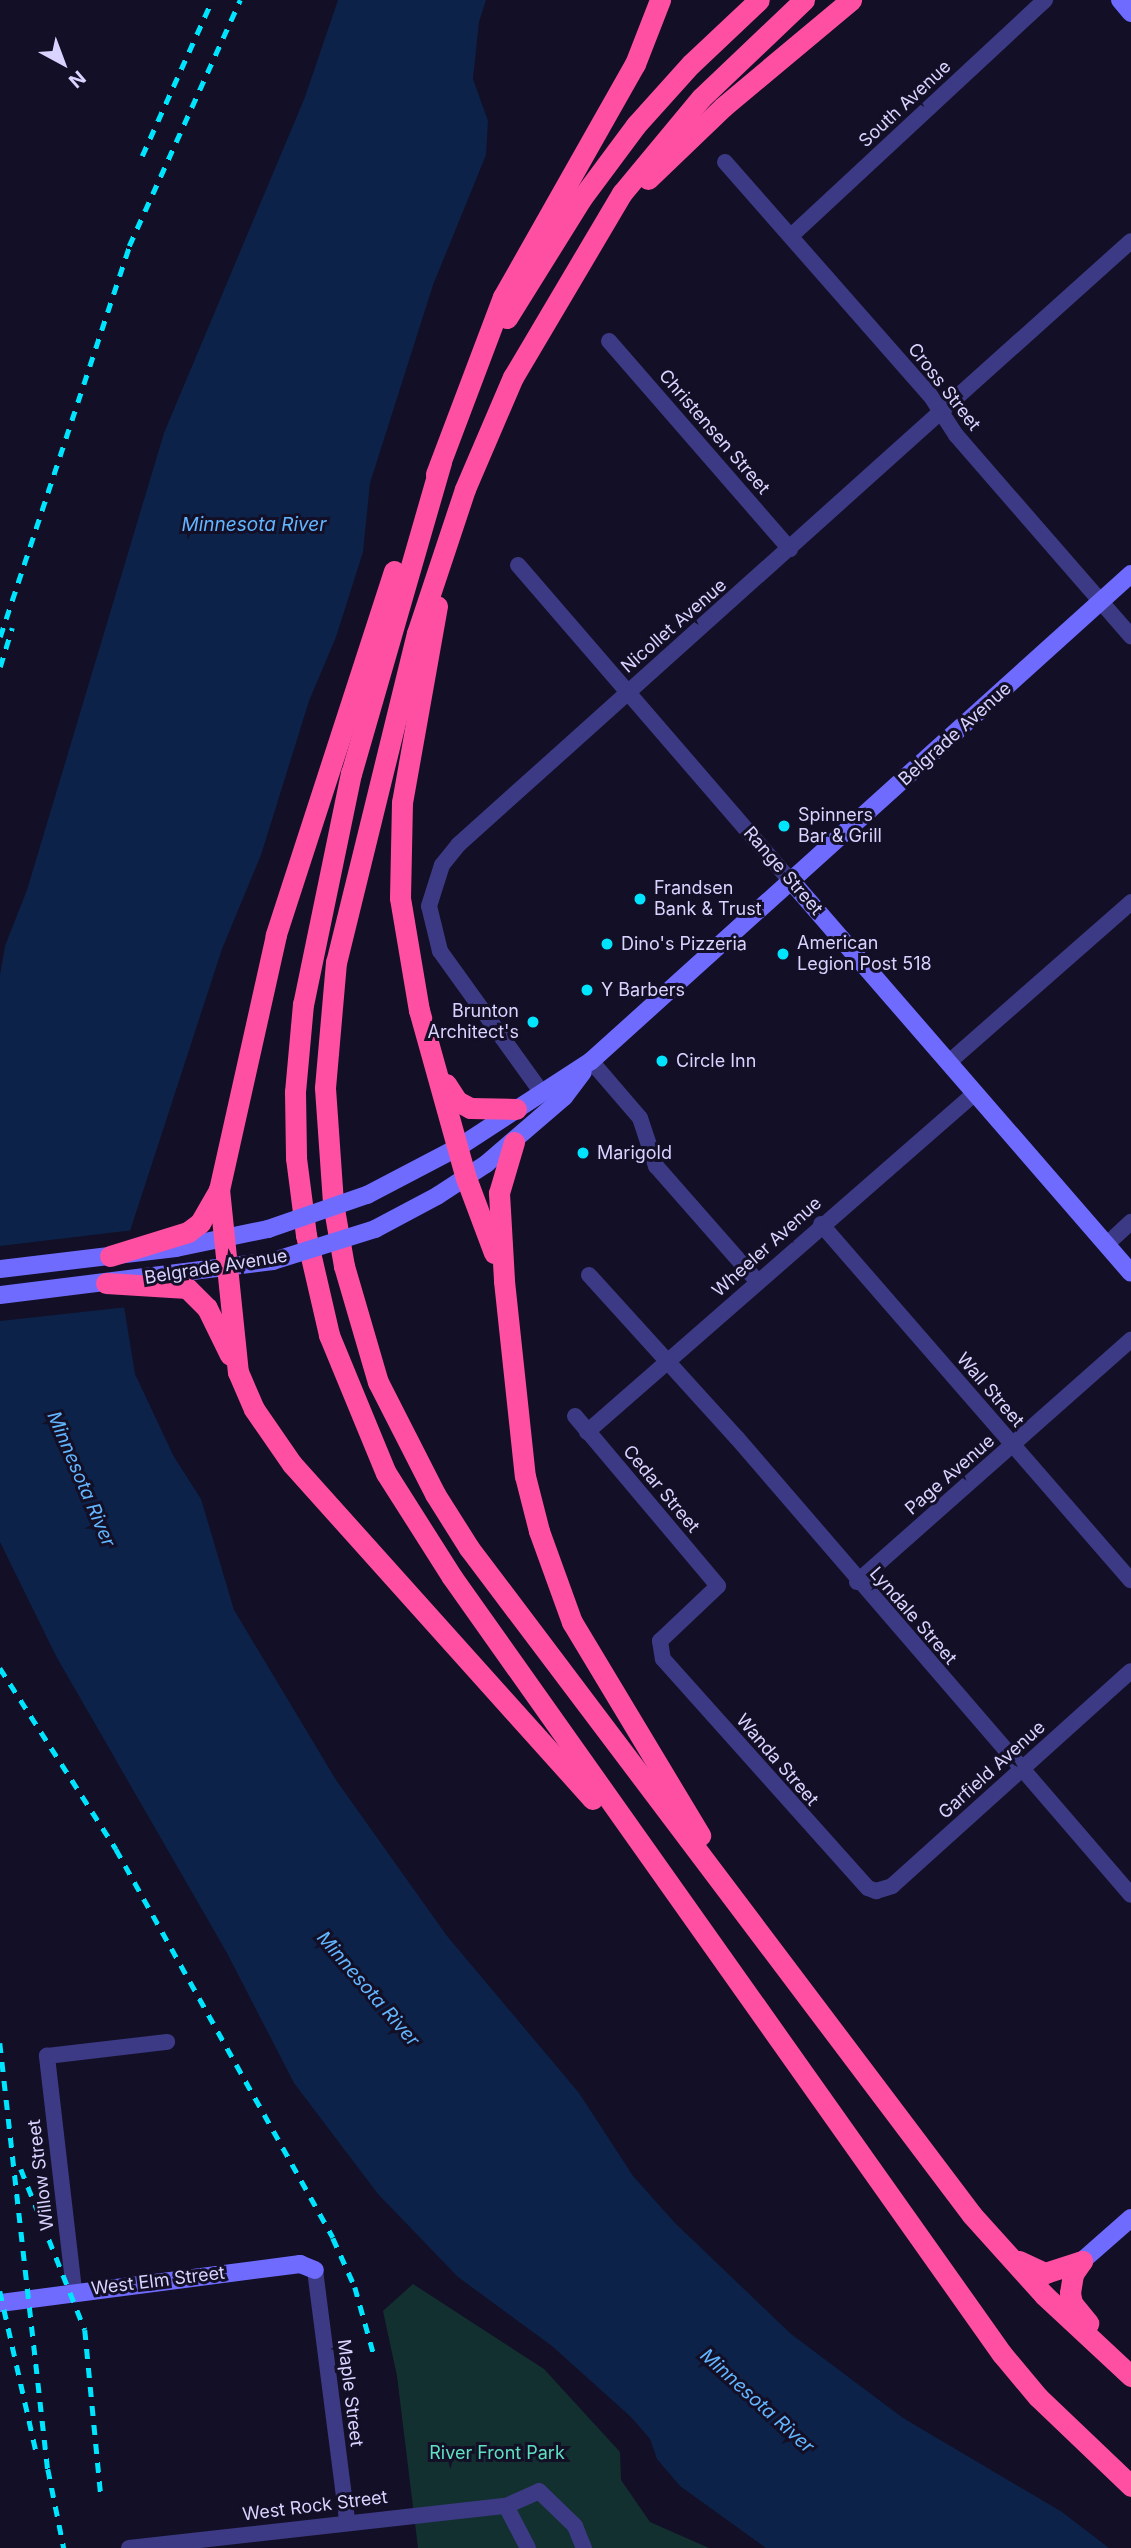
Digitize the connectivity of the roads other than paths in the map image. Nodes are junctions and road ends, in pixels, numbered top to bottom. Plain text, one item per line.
1 (660, 0) edge
2 (759, 0) edge
3 (804, 0) edge
4 (851, 0) edge
5 (1045, 0) edge
6 (1120, 0) edge
7 (1131, 13) edge
8 (725, 162) dead end
9 (791, 236) junction
10 (1131, 241) edge
11 (574, 270) junction
12 (609, 341) dead end
13 (487, 350) junction
14 (942, 414) junction
15 (441, 462) junction
16 (445, 548) junction
17 (790, 549) junction
18 (518, 565) dead end
19 (1131, 574) edge
20 (1101, 601) junction
21 (1131, 636) edge
22 (629, 691) junction
23 (792, 882) junction
24 (1131, 902) edge
25 (591, 1062) junction
26 (948, 1063) junction
27 (439, 1074) junction
28 (542, 1093) junction
29 (975, 1093) junction
30 (516, 1109) junction
31 (514, 1142) junction
32 (459, 1147) junction
33 (466, 1178) junction
34 (219, 1189) junction
35 (1131, 1222) edge
36 (821, 1224) junction
37 (225, 1238) junction
38 (176, 1243) junction
39 (1106, 1245) junction
40 (110, 1256) joint
41 (0, 1269) edge
42 (229, 1269) junction
43 (1131, 1273) edge
44 (589, 1275) dead end
45 (177, 1280) junction
46 (503, 1281) junction
47 (758, 1282) junction
48 (106, 1283) joint
49 (0, 1295) edge
50 (1131, 1340) edge
51 (667, 1362) junction
52 (238, 1372) junction
53 (575, 1416) dead end
54 (587, 1432) junction
55 (1013, 1446) junction
56 (1131, 1580) edge
57 (857, 1582) junction
58 (658, 1646) joint
59 (1131, 1671) edge
60 (1022, 1769) junction
61 (876, 1891) joint
62 (1131, 1895) edge
63 (677, 1898) junction
64 (764, 1938) junction
65 (167, 2042) dead end
66 (1131, 2218) edge
67 (1004, 2251) junction
68 (1082, 2261) junction
69 (315, 2270) joint
70 (74, 2290) junction
71 (0, 2303) edge
72 (1131, 2368) edge
73 (1131, 2376) edge
74 (1131, 2486) edge
75 (506, 2507) junction
76 (347, 2521) junction
77 (129, 2548) edge
78 (528, 2548) edge
79 (584, 2548) edge

1 - 13 highway
2 - 13 highway
3 - 11 highway
4 - 11 highway
5 - 9 street, South Avenue
6 - 7 main road
8 - 9 street, Cross Street
9 - 14 street, Cross Street
10 - 14 street, Nicollet Avenue
11 - 16 highway
12 - 17 street, Christensen Street
13 - 15 highway
14 - 17 street, Nicollet Avenue
14 - 20 street, Cross Street
15 - 34 highway
15 - 63 highway
16 - 27 highway
16 - 64 highway
17 - 22 street, Nicollet Avenue
18 - 22 street, Range Street
19 - 20 main road, Belgrade Avenue
20 - 21 street, Cross Street
20 - 23 main road, Belgrade Avenue
22 - 23 street, Range Street
22 - 28 street, Nicollet Avenue
23 - 25 main road, Belgrade Avenue
23 - 26 main road, Range Street
24 - 26 street
25 - 28 main road, Belgrade Avenue
25 - 31 main road, Belgrade Avenue
25 - 47 street
26 - 29 main road, Range Street
27 - 30 highway
27 - 32 highway
28 - 30 main road, Belgrade Avenue
29 - 36 street, Wheeler Avenue
29 - 39 main road, Range Street
30 - 32 main road, Belgrade Avenue
31 - 33 main road, Belgrade Avenue
31 - 46 highway
32 - 33 highway
32 - 37 main road, Belgrade Avenue, bridge
33 - 42 main road, Belgrade Avenue, bridge
33 - 46 highway
34 - 37 highway
34 - 38 highway
35 - 39 street
36 - 47 street, Wheeler Avenue
36 - 55 street, Wall Street
37 - 38 main road, Belgrade Avenue
37 - 42 highway
38 - 40 highway
39 - 43 main road, Range Street
40 - 41 main road
42 - 45 main road, Belgrade Avenue
42 - 52 highway
44 - 51 street, Lyndale Street
45 - 48 highway
45 - 52 highway
46 - 64 highway
47 - 51 street, Wheeler Avenue
48 - 49 main road
50 - 55 street, Page Avenue
51 - 54 street, Wheeler Avenue
51 - 57 street, Lyndale Street
52 - 63 highway
53 - 54 street, Cedar Street
54 - 58 street, Cedar Street
55 - 56 street, Wall Street
55 - 57 street, Page Avenue
57 - 60 street, Lyndale Street
58 - 61 street, Wanda Street
59 - 60 street, Garfield Avenue
60 - 61 street, Garfield Avenue
60 - 62 street, Lyndale Street
63 - 74 highway
64 - 67 highway
65 - 70 street, Willow Street
66 - 68 main road
67 - 68 highway
67 - 73 highway
68 - 72 highway
69 - 70 main road, West Elm Street
69 - 76 street, Maple Street
70 - 71 main road, West Elm Street
75 - 76 street, West Rock Street
75 - 78 street
75 - 79 street, West Rock Street
76 - 77 street, West Rock Street

